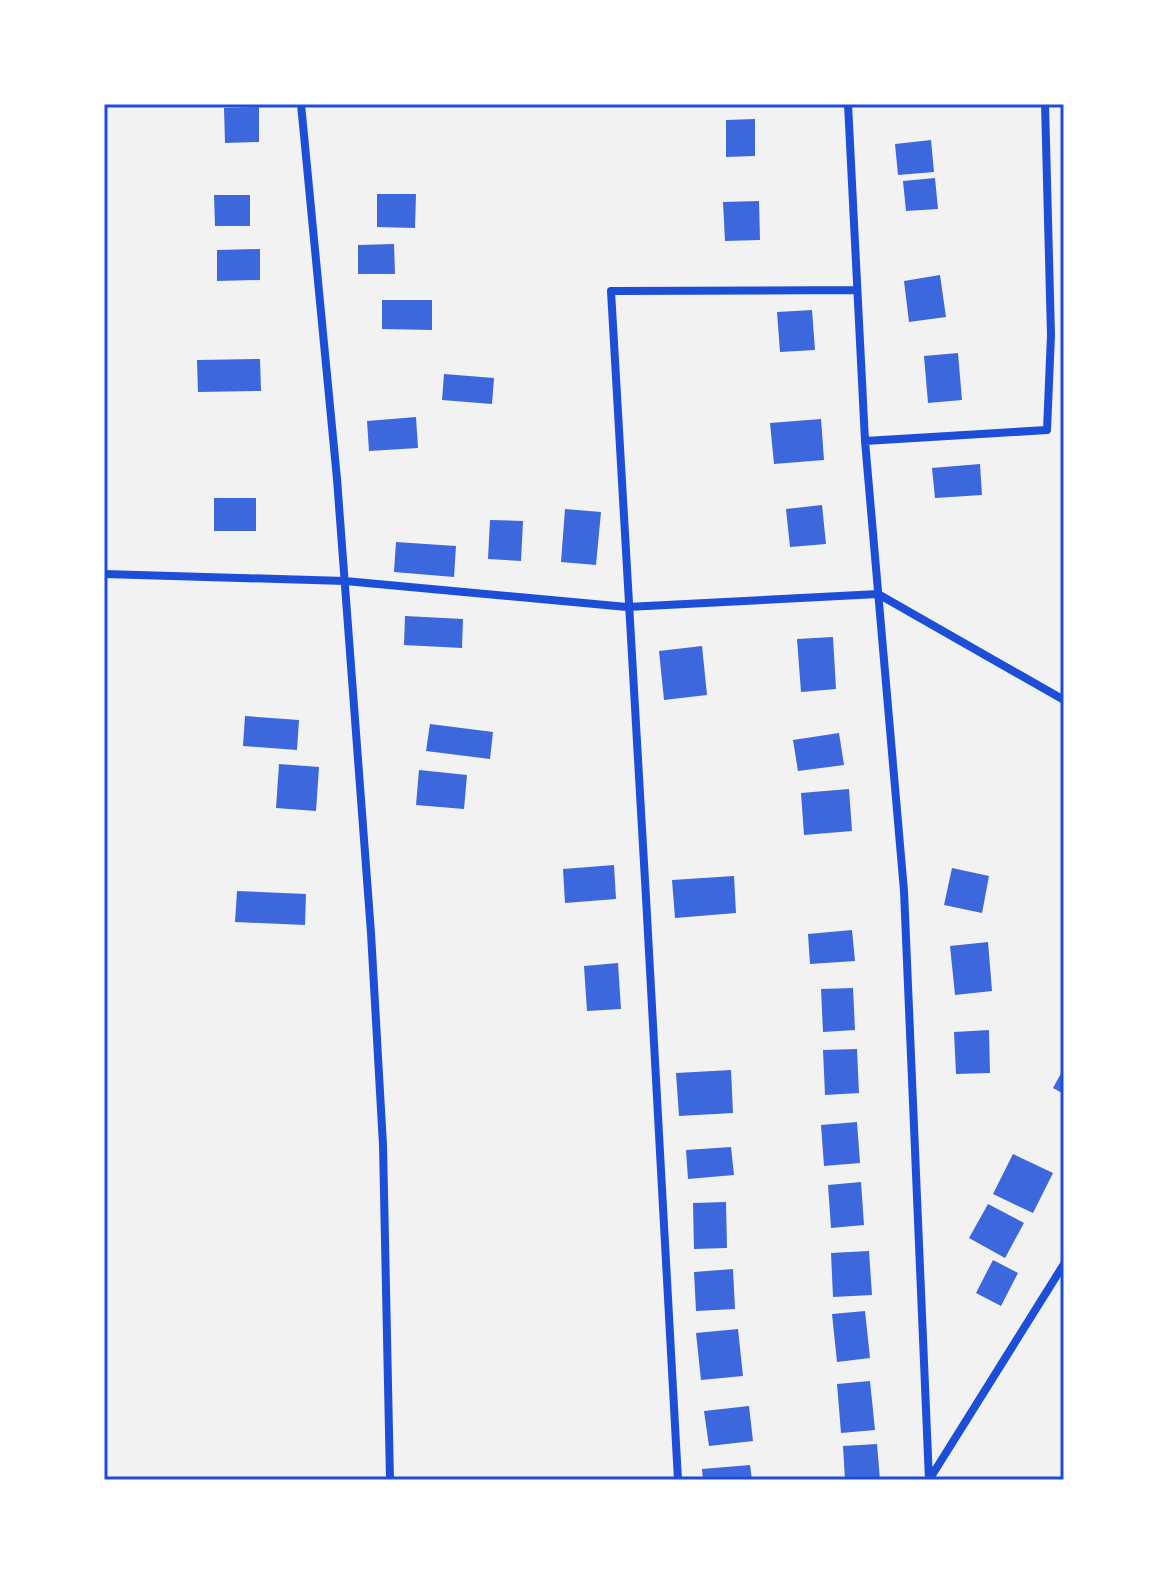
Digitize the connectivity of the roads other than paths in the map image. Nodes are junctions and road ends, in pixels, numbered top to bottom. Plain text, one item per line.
1 (301, 104) edge
2 (848, 104) edge
3 (1045, 104) edge
4 (857, 290) junction
5 (865, 441) junction
6 (104, 574) edge
7 (345, 581) junction
8 (878, 594) junction
9 (627, 607) junction
10 (1064, 700) edge
11 (1064, 1264) edge
12 (390, 1480) edge
13 (678, 1480) edge
14 (929, 1480) edge

1 - 7 street
2 - 4 street
3 - 5 street
4 - 5 street
4 - 9 street
5 - 8 street
6 - 7 street
7 - 9 street
7 - 12 street
8 - 9 street
8 - 10 street
8 - 14 street
9 - 13 street
11 - 14 street

